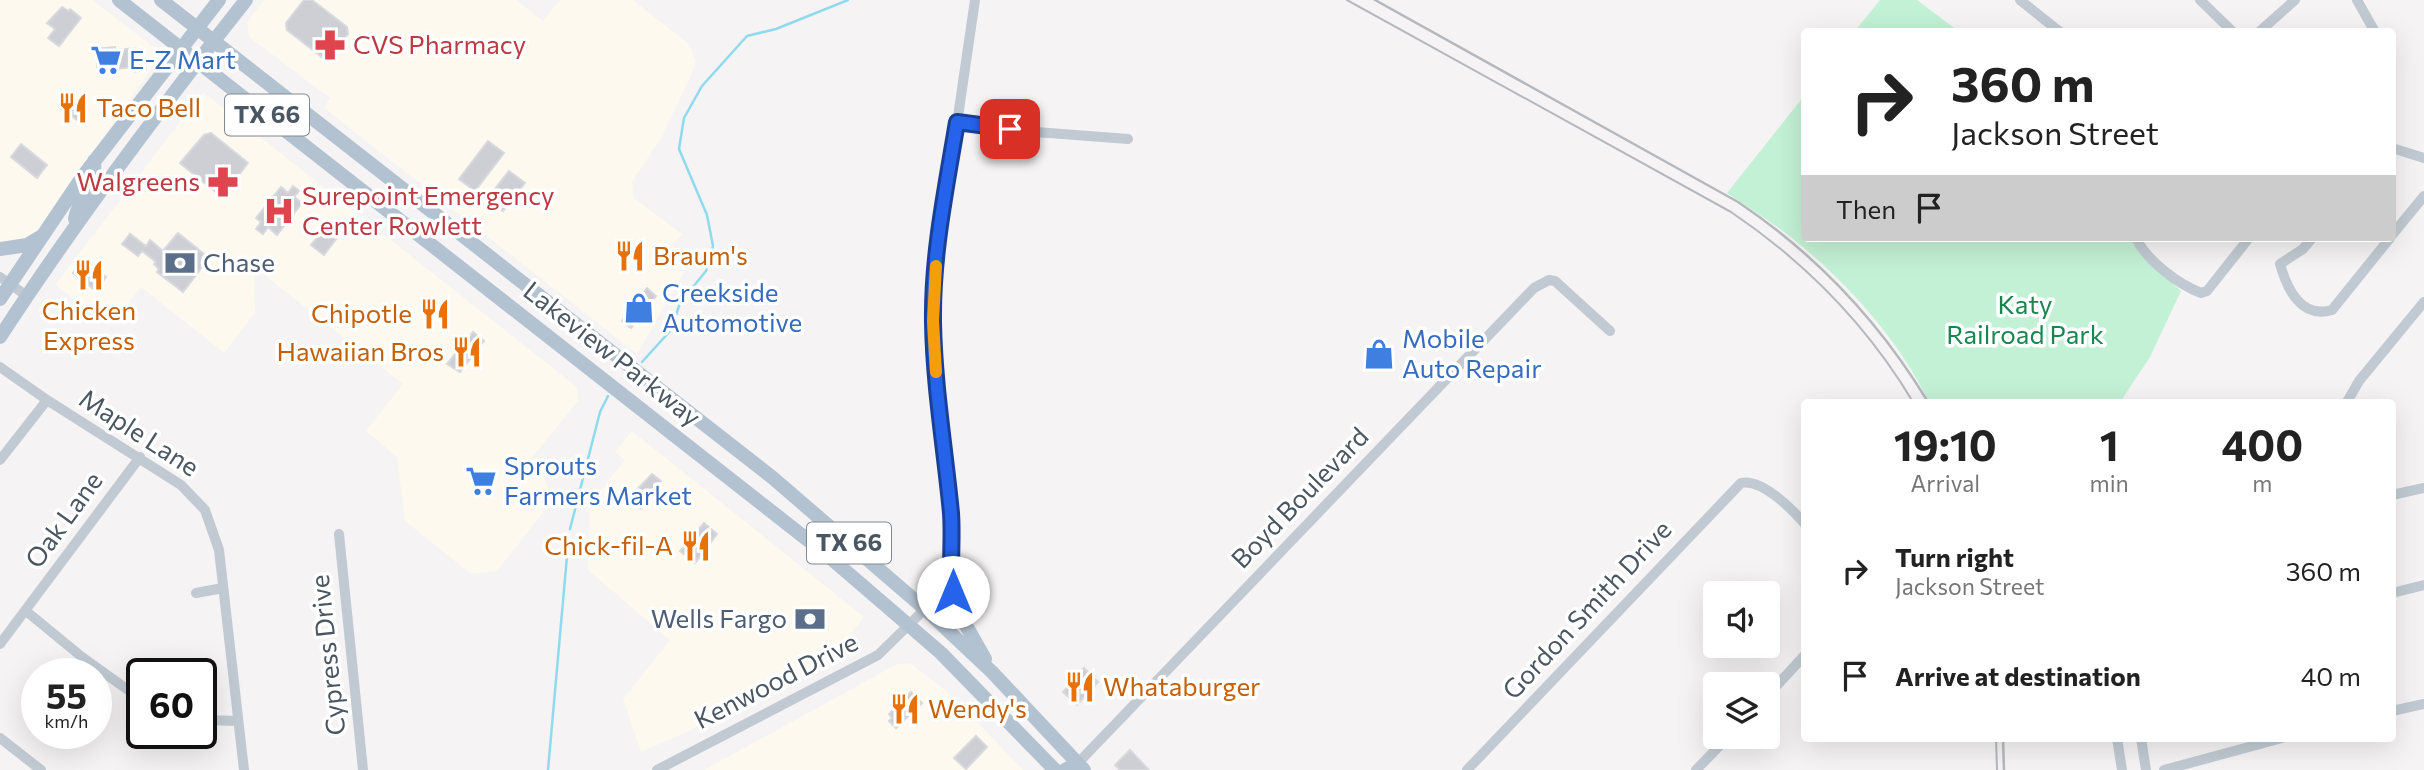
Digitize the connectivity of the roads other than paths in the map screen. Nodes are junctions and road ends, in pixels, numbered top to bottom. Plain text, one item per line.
1 (119, 0) edge
2 (161, 0) edge
3 (219, 0) edge
4 (246, 0) edge
5 (975, 0) edge
6 (2020, 0) edge
7 (2200, 0) edge
8 (2357, 0) edge
9 (2290, 1) edge
10 (197, 28) junction
11 (2055, 28) edge
12 (2229, 28) edge
13 (2263, 28) edge
14 (2373, 28) edge
15 (214, 41) junction
16 (181, 48) junction
17 (197, 61) junction
18 (957, 122) junction
19 (1128, 139) dead end
20 (2396, 149) edge
21 (2424, 158) edge
22 (94, 161) junction
23 (400, 187) junction
24 (2424, 196) edge
25 (386, 207) junction
26 (74, 227) junction
27 (2396, 231) edge
28 (46, 233) junction
29 (2138, 242) edge
30 (2246, 242) edge
31 (2309, 242) edge
32 (2387, 242) edge
33 (0, 249) edge
34 (5, 281) edge
35 (27, 296) junction
36 (0, 299) edge
37 (545, 301) junction
38 (2424, 302) edge
39 (530, 320) junction
40 (1610, 331) dead end
41 (0, 337) edge
42 (0, 367) edge
43 (2349, 399) edge
44 (47, 400) junction
45 (717, 434) junction
46 (701, 455) junction
47 (139, 457) junction
48 (0, 460) edge
49 (2424, 488) edge
50 (2396, 494) edge
51 (1801, 520) edge
52 (339, 534) dead end
53 (950, 574) junction
54 (2424, 585) edge
55 (223, 588) junction
56 (2396, 592) edge
57 (195, 593) dead end
58 (925, 609) junction
59 (26, 611) junction
60 (911, 625) junction
61 (0, 644) edge
62 (1801, 659) edge
63 (992, 672) junction
64 (1780, 682) edge
65 (126, 689) edge
66 (2424, 704) edge
67 (2396, 710) edge
68 (217, 720) edge
69 (237, 720) junction
70 (0, 738) edge
71 (2118, 742) edge
72 (2142, 742) edge
73 (2267, 742) edge
74 (1716, 749) edge
75 (1076, 768) edge
76 (41, 770) edge
77 (244, 770) edge
78 (363, 770) edge
79 (657, 770) edge
80 (1055, 770) edge
81 (1467, 770) edge
82 (1696, 770) edge
83 (2122, 770) edge
84 (2146, 770) edge
85 (2164, 770) edge

1 - 16 main road, Lakeview Parkway / TX 66
2 - 10 main road, Lakeview Parkway / TX 66
3 - 10 main road
4 - 15 main road
5 - 18 street
6 - 11 street
7 - 12 street
8 - 14 street
9 - 13 street
10 - 15 main road, Lakeview Parkway / TX 66
10 - 16 main road
15 - 17 main road
15 - 23 main road, Lakeview Parkway / TX 66
16 - 17 main road, Lakeview Parkway / TX 66
16 - 22 main road
17 - 25 main road, Lakeview Parkway / TX 66
17 - 26 main road
18 - 19 street
18 - 53 street
20 - 21 street
22 - 26 main road
22 - 28 main road
23 - 25 main road
23 - 37 main road, Lakeview Parkway / TX 66
24 - 27 street
25 - 39 main road, Lakeview Parkway / TX 66
26 - 35 main road
28 - 33 main road
28 - 34 main road
29 - 30 street
31 - 32 street
34 - 35 street
34 - 36 main road
35 - 41 main road
37 - 39 main road
37 - 45 main road, Lakeview Parkway / TX 66
38 - 43 street
39 - 46 main road, Lakeview Parkway / TX 66
40 - 75 street, Boyd Boulevard
42 - 44 street, Maple Lane
44 - 47 street, Maple Lane
44 - 48 street
45 - 46 main road
45 - 58 main road, Lakeview Parkway / TX 66
46 - 60 main road, Lakeview Parkway / TX 66
47 - 55 street, Maple Lane
47 - 59 street, Oak Lane
49 - 50 street
51 - 81 street, Gordon Smith Drive
52 - 78 street, Cypress Drive
53 - 58 street, Kenwood Drive
53 - 63 main road
54 - 56 street
55 - 57 street
55 - 69 street, Maple Lane
58 - 60 street, Kenwood Drive
58 - 63 main road, Lakeview Parkway / TX 66
59 - 61 street, Oak Lane
59 - 65 street
60 - 79 street, Kenwood Drive
60 - 80 main road, Lakeview Parkway / TX 66
62 - 64 street
63 - 75 main road, Lakeview Parkway / TX 66
66 - 67 street
68 - 69 street
69 - 77 street, Maple Lane
70 - 76 street
71 - 83 street
72 - 84 street
73 - 85 street
74 - 82 street

